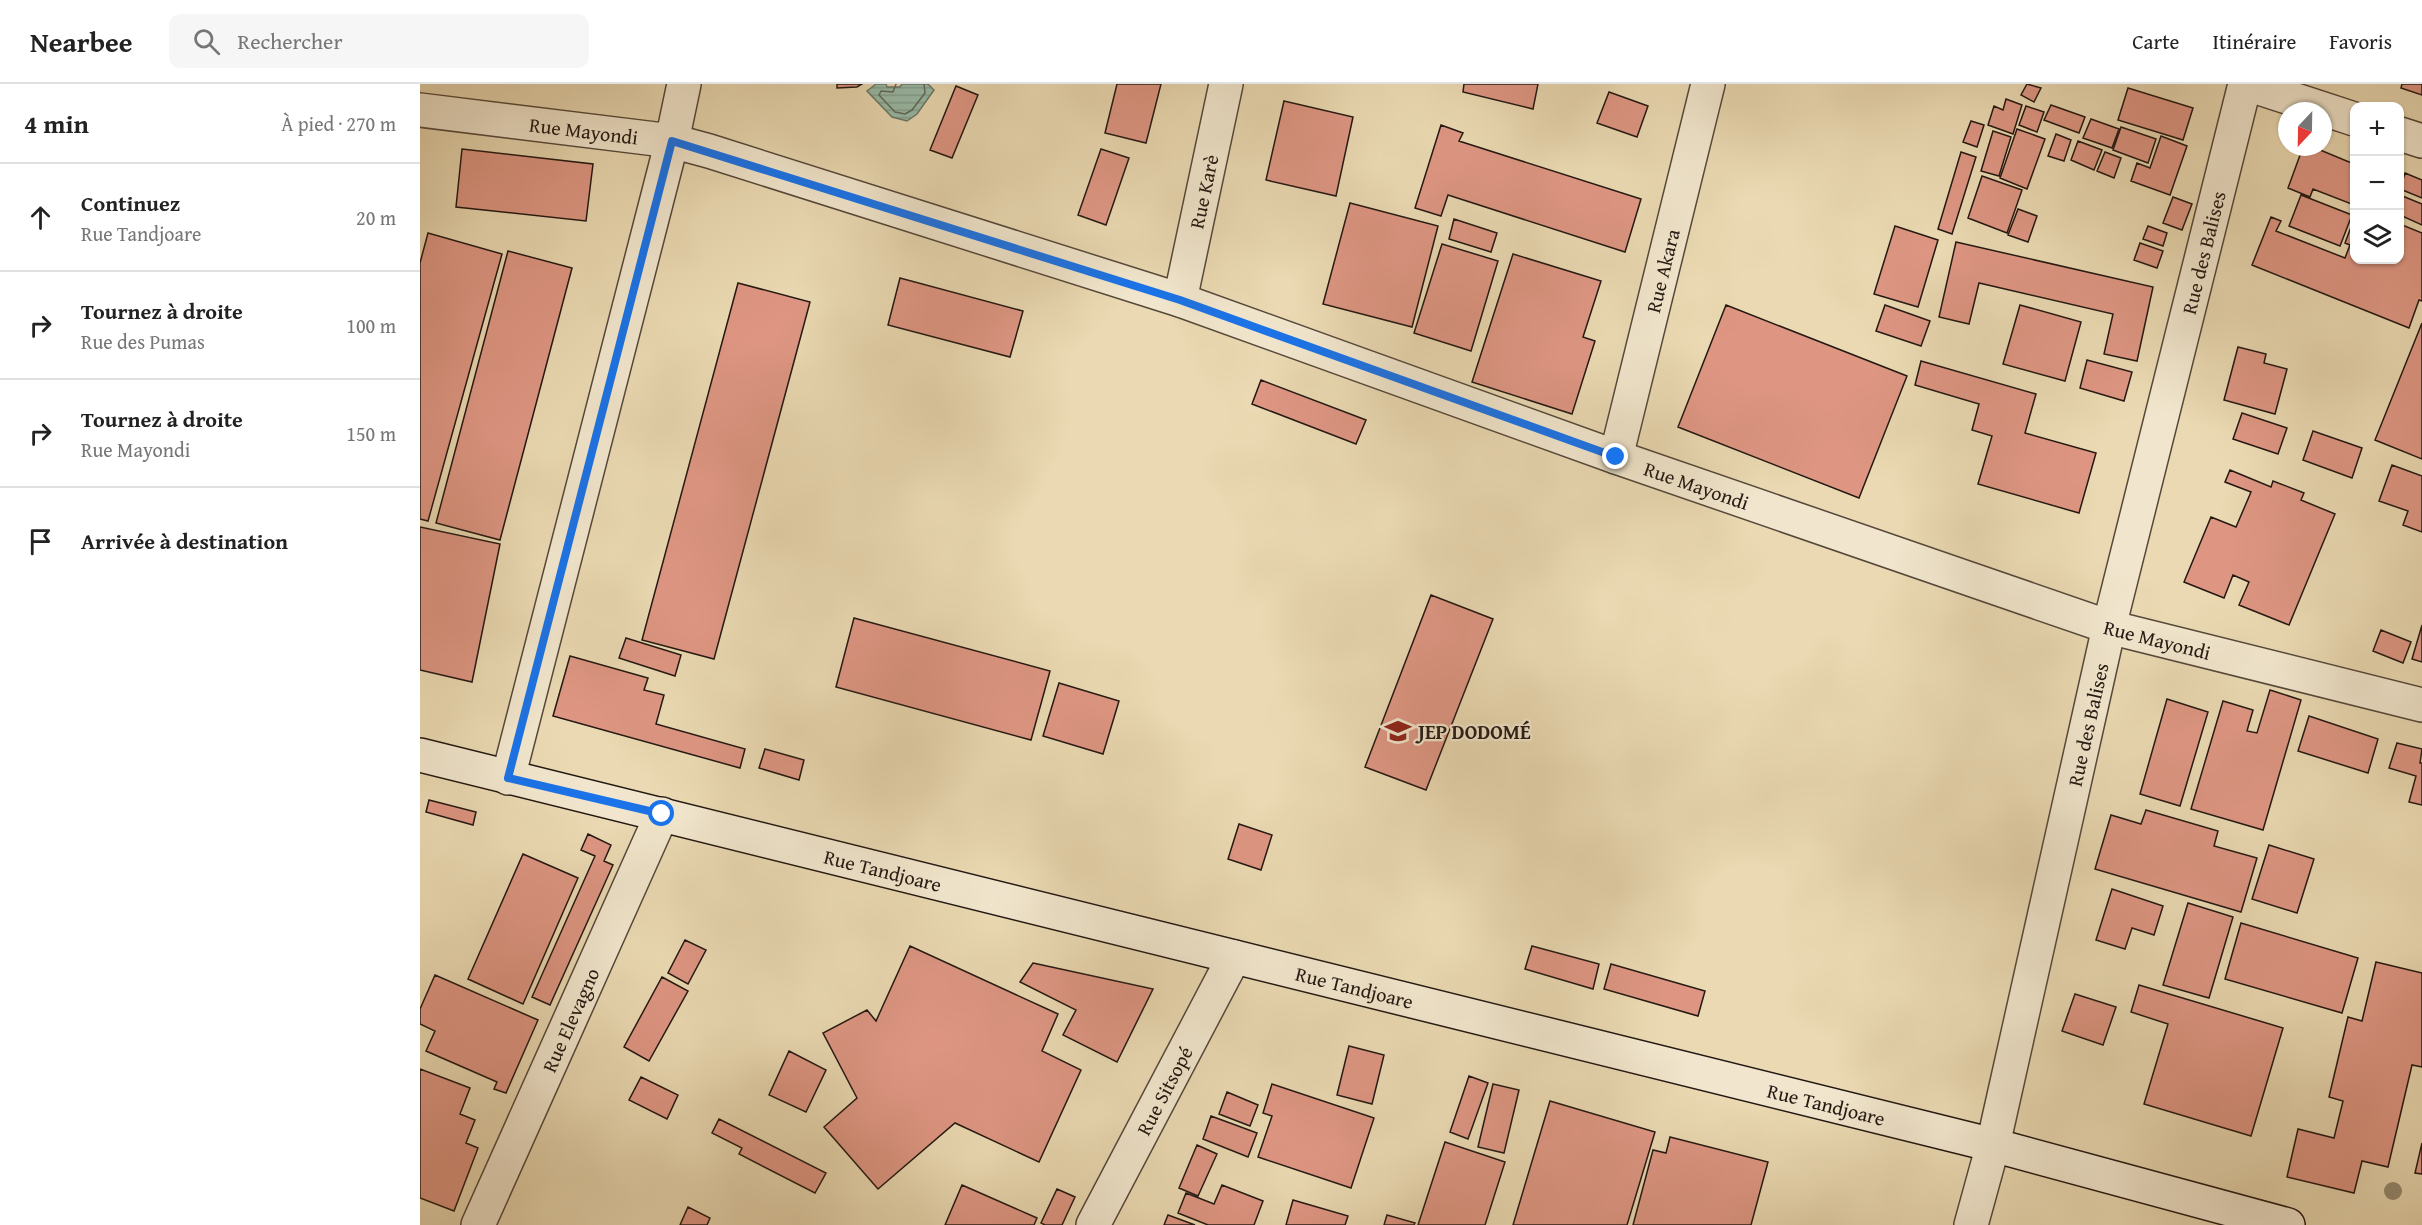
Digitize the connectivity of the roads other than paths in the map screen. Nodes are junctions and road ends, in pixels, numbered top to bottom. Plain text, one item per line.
1 (684, 84) edge
2 (1226, 84) edge
3 (1707, 84) edge
4 (2246, 84) edge
5 (420, 110) edge
6 (2350, 117) edge
7 (2404, 135) edge
8 (672, 141) junction
9 (2422, 141) edge
10 (1180, 300) junction
11 (1616, 457) junction
12 (2109, 627) junction
13 (2422, 705) edge
14 (420, 755) edge
15 (508, 778) junction
16 (662, 814) junction
17 (1234, 957) junction
18 (1993, 1145) junction
19 (478, 1225) edge
20 (1093, 1225) edge
21 (1971, 1225) edge
22 (2288, 1225) edge

1 - 8 street
2 - 10 street, Rue Karè
3 - 11 street, Rue Akara
4 - 6 street
4 - 12 street, Rue des Balises
5 - 8 street, Rue Mayondi
7 - 9 street
8 - 10 street, Rue Mayondi
8 - 15 street
10 - 11 street, Rue Mayondi
11 - 12 street, Rue Mayondi
12 - 13 street, Rue Mayondi
12 - 18 street, Rue des Balises
14 - 15 street, Rue Tandjoare
15 - 16 street, Rue Tandjoare
16 - 17 street, Rue Tandjoare
16 - 19 street, Rue Elevagno
17 - 18 street, Rue Tandjoare
17 - 20 street, Rue Sitsopé
18 - 21 street, Rue des Balises
18 - 22 street, Rue Tandjoare

